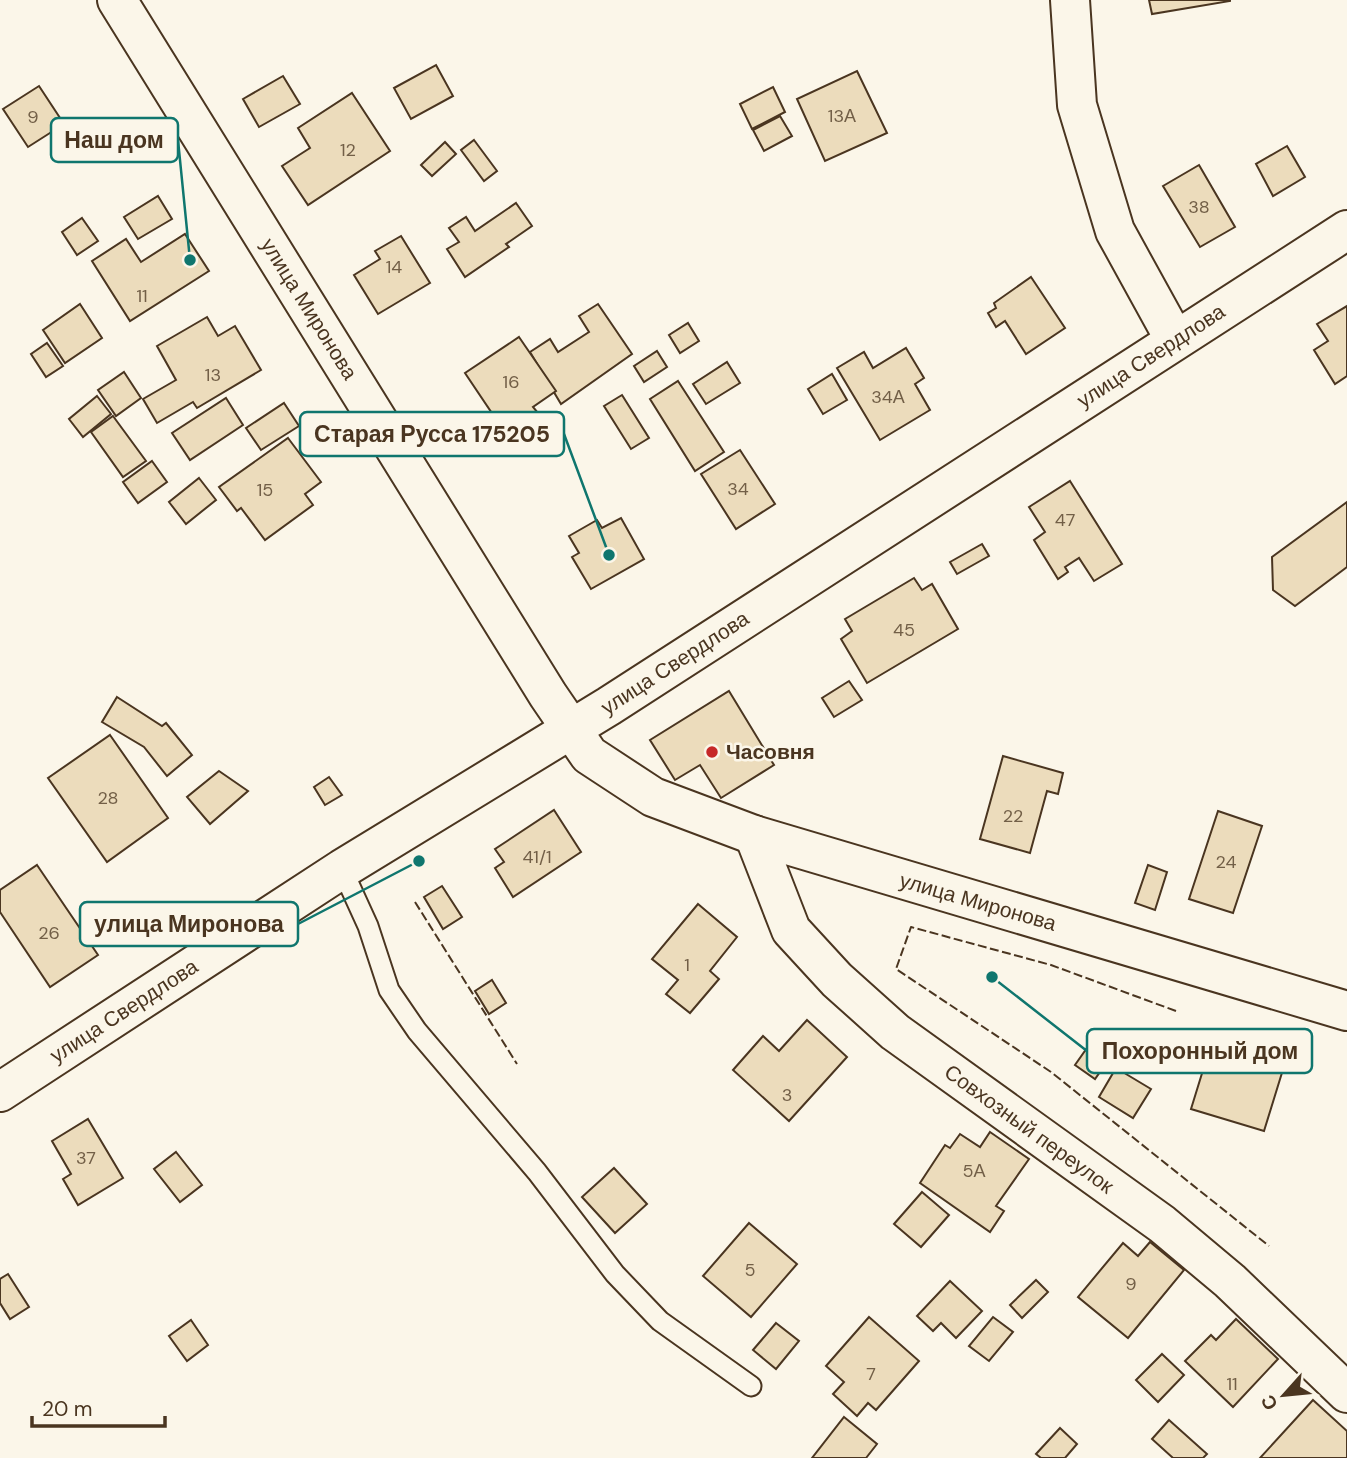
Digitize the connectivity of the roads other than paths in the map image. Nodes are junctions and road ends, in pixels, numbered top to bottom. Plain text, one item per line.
1 (117, 0) edge
2 (1070, 0) edge
3 (1347, 230) edge
4 (1175, 340) junction
5 (572, 728) junction
6 (754, 835) junction
7 (342, 869) junction
8 (1347, 1011) edge
9 (0, 1092) edge
10 (751, 1386) dead end
11 (1347, 1393) edge

1 - 5 street, улица Миронова
2 - 4 street
3 - 4 street, улица Свердлова
4 - 5 street, улица Свердлова
5 - 6 street, улица Миронова
5 - 7 street, улица Свердлова
6 - 8 street, улица Миронова
6 - 11 street, Совхозный переулок
7 - 9 street, улица Свердлова
7 - 10 lane

